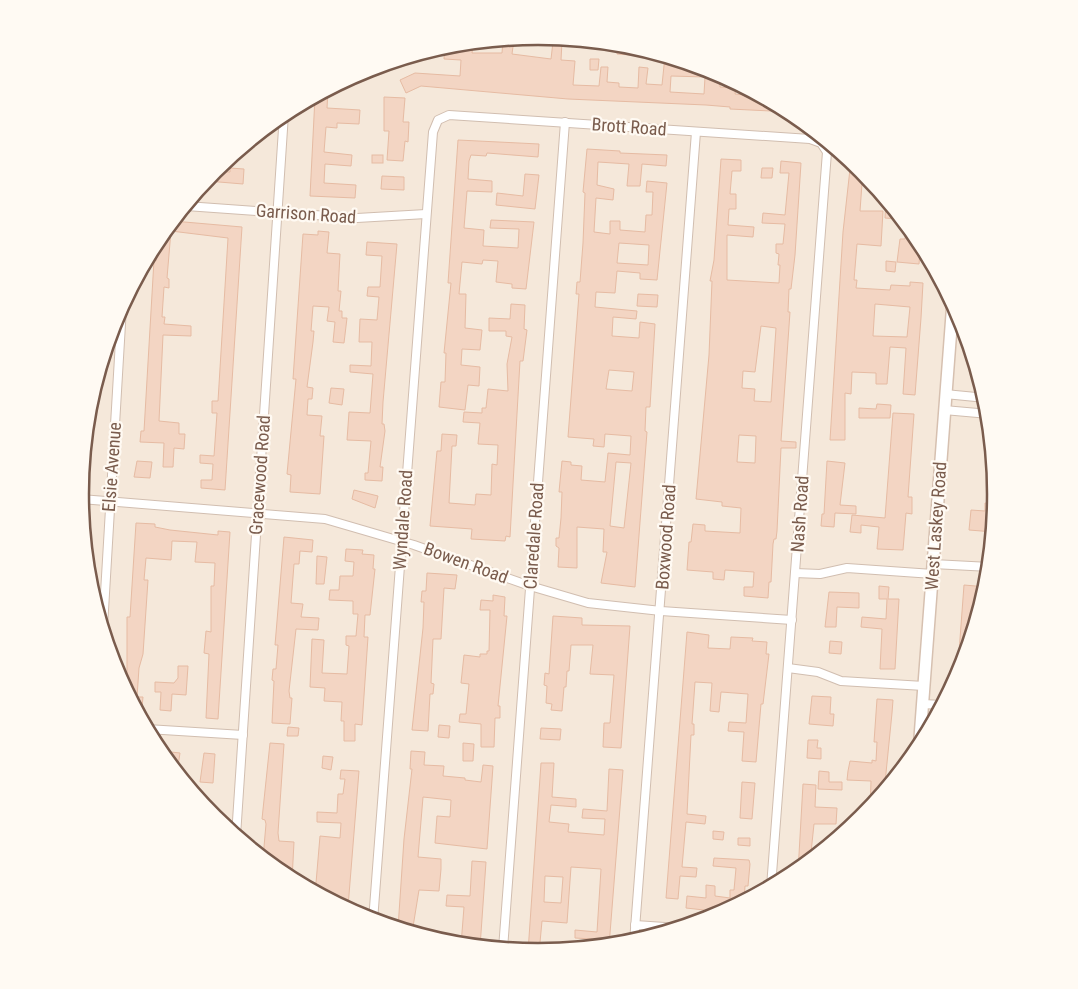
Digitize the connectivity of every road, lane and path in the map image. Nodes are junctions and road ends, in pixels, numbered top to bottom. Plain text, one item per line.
1 (438, 120) joint
2 (564, 122) junction
3 (283, 125) edge
4 (696, 132) junction
5 (817, 142) edge
6 (823, 147) edge
7 (194, 207) edge
8 (278, 212) junction
9 (426, 214) junction
10 (952, 317) edge
11 (121, 331) edge
12 (946, 394) junction
13 (978, 397) edge
14 (944, 410) junction
15 (981, 413) edge
16 (89, 500) edge
17 (110, 501) junction
18 (258, 512) junction
19 (401, 541) junction
20 (983, 567) edge
21 (933, 569) junction
22 (795, 573) junction
23 (530, 586) junction
24 (104, 607) edge
25 (661, 611) junction
26 (792, 620) junction
27 (788, 668) junction
28 (924, 686) junction
29 (922, 704) junction
30 (936, 705) edge
31 (156, 730) edge
32 (920, 732) edge
33 (243, 735) junction
34 (237, 826) edge
35 (772, 879) edge
36 (375, 913) edge
37 (635, 924) junction
38 (663, 926) edge
39 (634, 933) edge
40 (503, 942) edge

1 - 2 street, Brott Road
1 - 9 street, Wyndale Road
2 - 4 street, Brott Road
2 - 23 street, Claredale Road
3 - 8 street, Gracewood Road
4 - 5 street, Brott Road
4 - 25 street, Boxwood Road
6 - 22 street, Nash Road
7 - 8 street, Garrison Road
8 - 9 street, Garrison Road
8 - 18 street, Gracewood Road
9 - 19 street, Wyndale Road
10 - 12 main road, West Laskey Road
11 - 17 street, Elsie Avenue
12 - 13 street
12 - 14 main road, West Laskey Road
14 - 15 street
14 - 21 main road, West Laskey Road
16 - 17 street, Bowen Road
17 - 18 street, Bowen Road
17 - 24 street, Elsie Avenue
18 - 19 street, Bowen Road
18 - 33 street, Gracewood Road
19 - 23 street, Bowen Road
19 - 36 street, Wyndale Road
20 - 21 street
21 - 22 street
21 - 28 main road, West Laskey Road
22 - 26 street, Nash Road
23 - 25 street, Bowen Road
23 - 40 street, Claredale Road
25 - 26 street, Bowen Road
25 - 37 street, Boxwood Road
26 - 27 street, Nash Road
27 - 28 street
27 - 35 street, Nash Road
28 - 29 main road, West Laskey Road
29 - 30 street
29 - 32 main road, West Laskey Road
31 - 33 street
33 - 34 street, Gracewood Road
37 - 38 street
37 - 39 street, Boxwood Road

